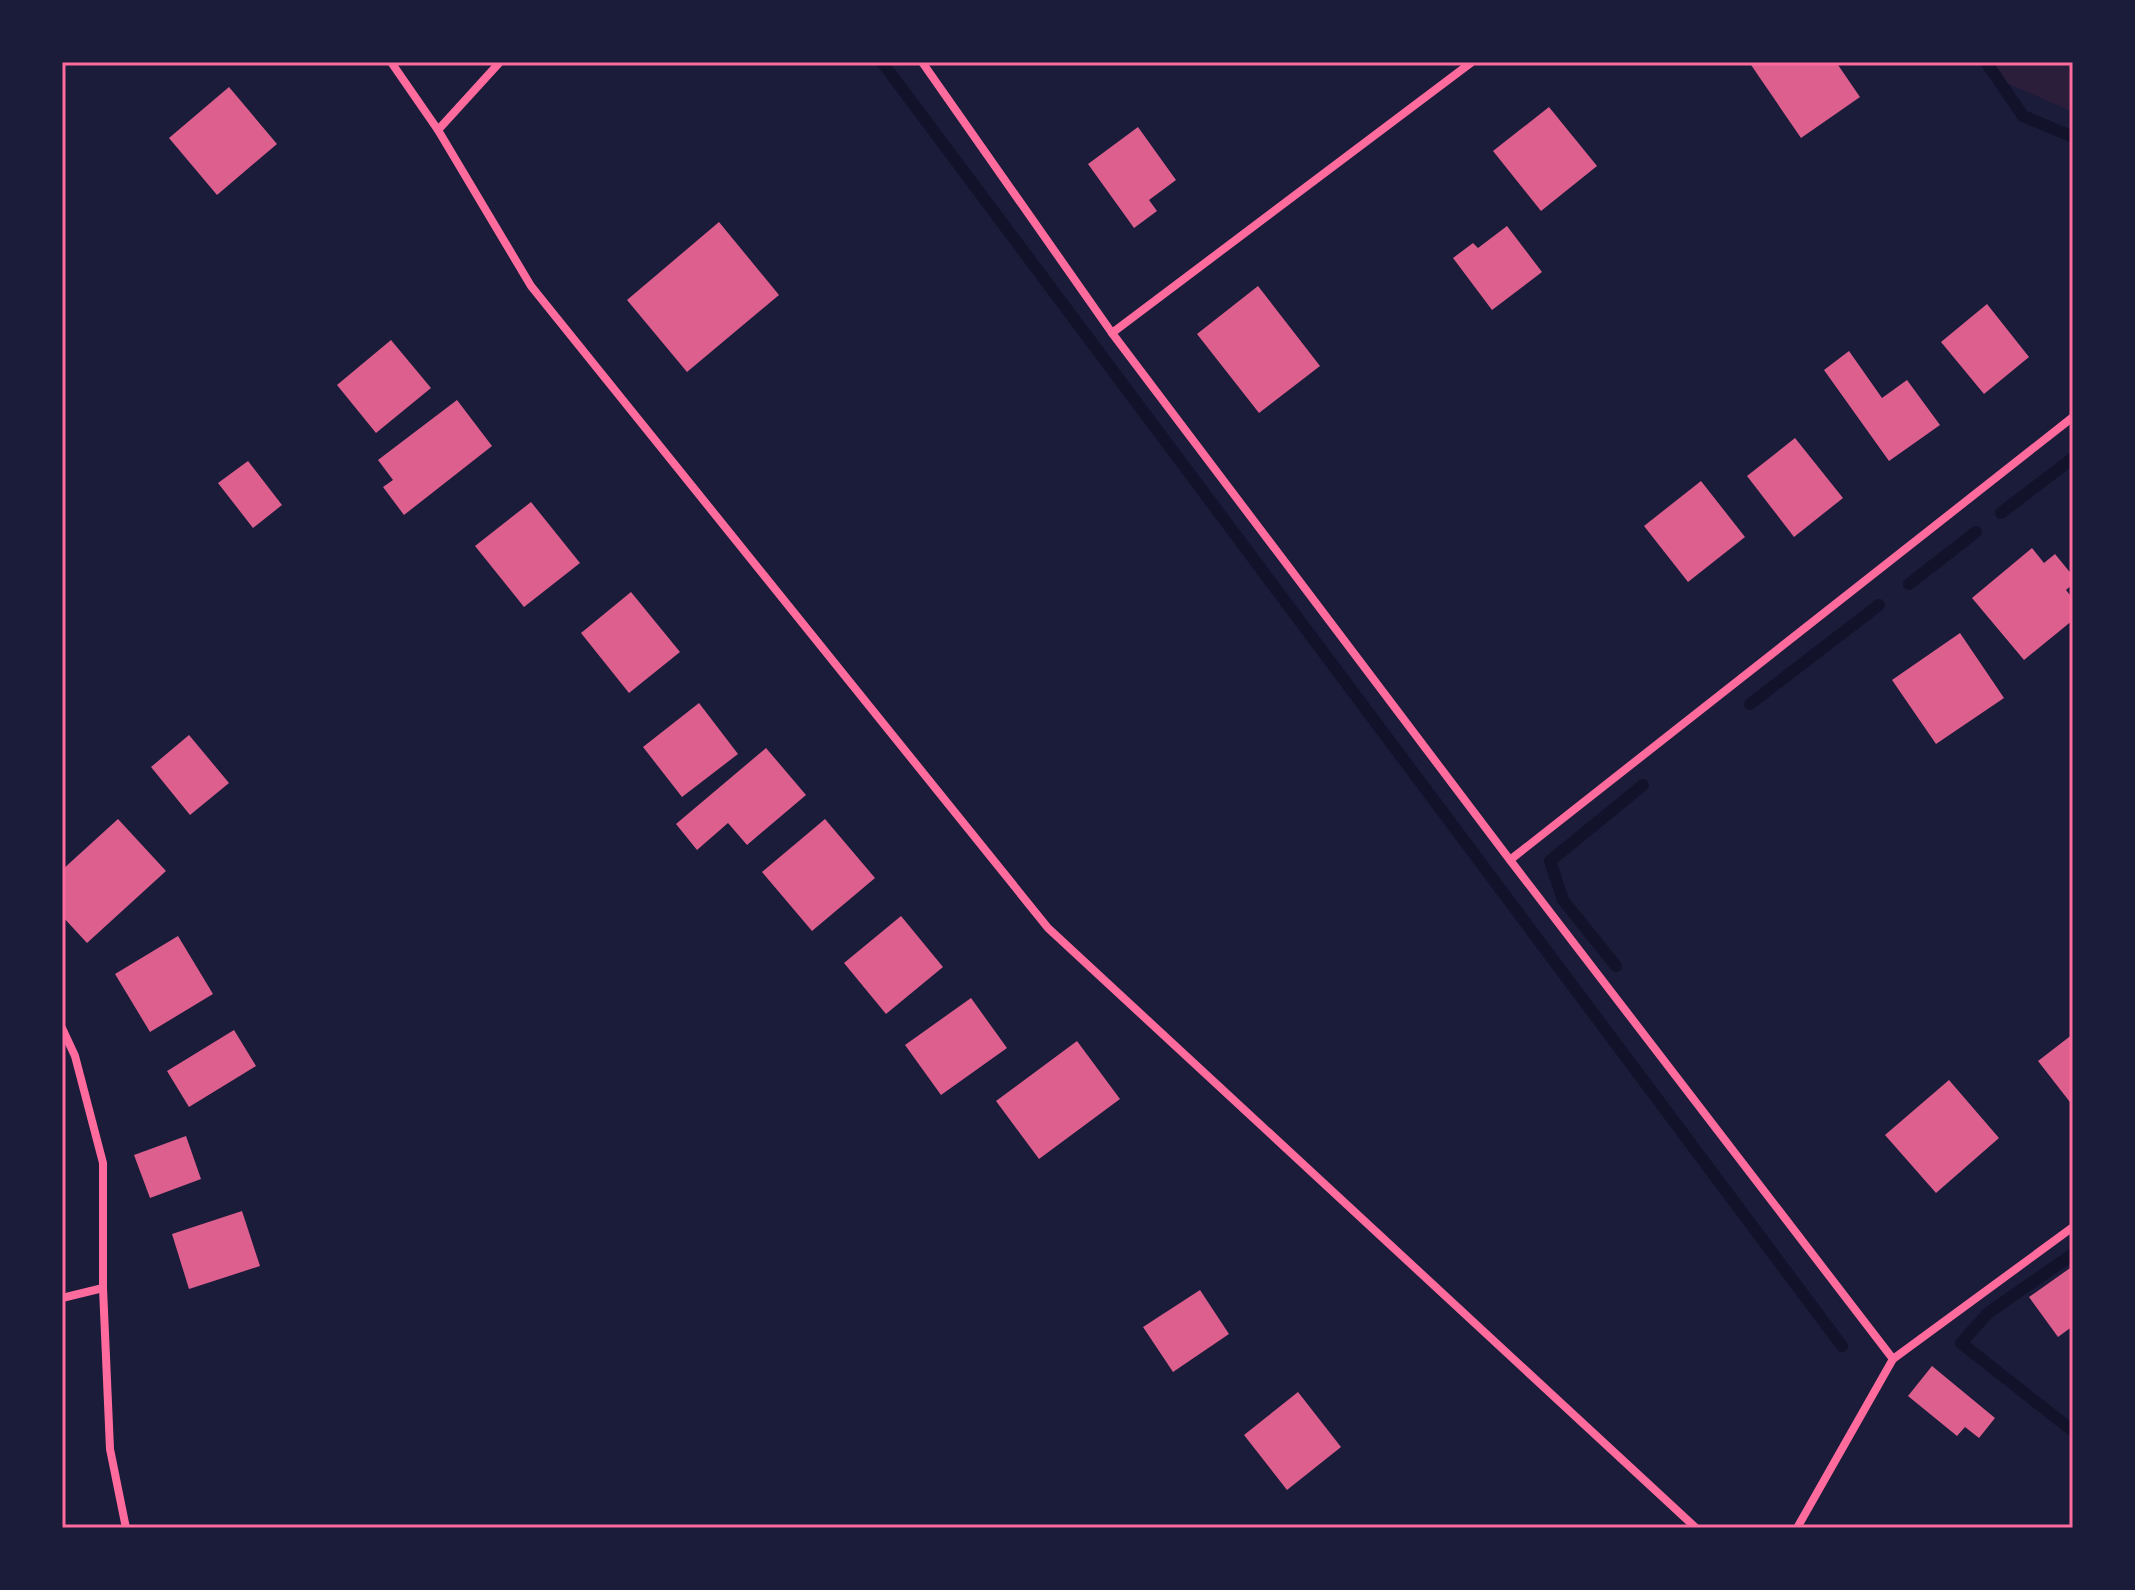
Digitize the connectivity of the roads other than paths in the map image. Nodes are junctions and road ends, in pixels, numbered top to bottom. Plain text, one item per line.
1 (391, 62) edge
2 (500, 62) edge
3 (922, 62) edge
4 (1472, 62) edge
5 (438, 130) junction
6 (1112, 333) junction
7 (2073, 417) edge
8 (1510, 860) junction
9 (62, 1028) edge
10 (2073, 1227) edge
11 (103, 1288) junction
12 (62, 1298) edge
13 (1893, 1359) junction
14 (126, 1528) edge
15 (1696, 1528) edge
16 (1797, 1528) edge

1 - 5 street
2 - 5 street
3 - 6 street
4 - 6 street
5 - 15 street
6 - 8 street
7 - 8 street
8 - 13 street
9 - 11 street
10 - 13 street
11 - 12 street
11 - 14 street
13 - 16 street

